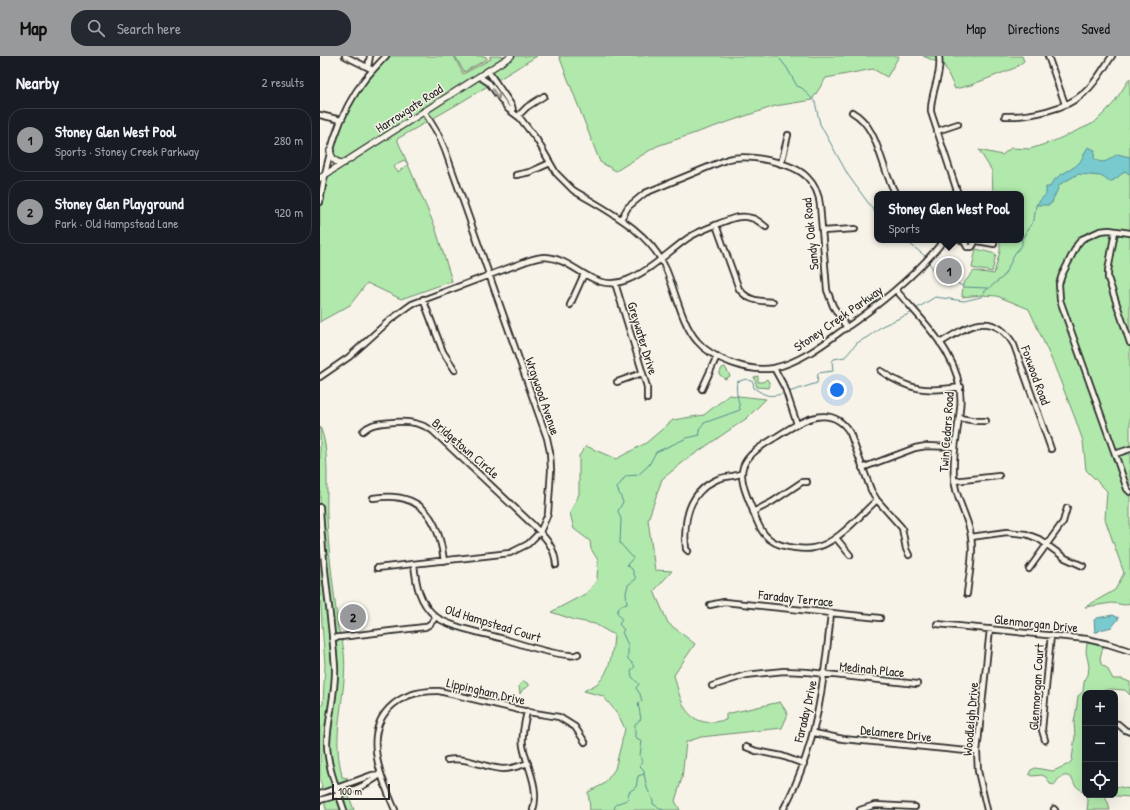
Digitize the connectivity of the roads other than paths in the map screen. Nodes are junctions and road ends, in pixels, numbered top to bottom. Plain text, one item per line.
1 (345, 56) edge
2 (370, 56) edge
3 (386, 56) edge
4 (511, 56) edge
5 (939, 56) edge
6 (1048, 56) edge
7 (1112, 56) edge
8 (371, 69) junction
9 (488, 71) junction
10 (480, 76) junction
11 (544, 96) dead end
12 (1065, 104) junction
13 (424, 111) junction
14 (513, 112) junction
15 (852, 112) dead end
16 (320, 115) edge
17 (518, 116) junction
18 (1005, 116) dead end
19 (341, 120) junction
20 (958, 124) dead end
21 (937, 131) junction
22 (788, 135) dead end
23 (330, 151) junction
24 (344, 163) junction
25 (550, 163) junction
26 (781, 164) junction
27 (516, 175) dead end
28 (322, 177) edge
29 (894, 191) edge
30 (957, 191) edge
31 (320, 199) edge
32 (621, 219) junction
33 (716, 225) junction
34 (766, 227) dead end
35 (855, 229) dead end
36 (822, 231) junction
37 (1115, 231) junction
38 (1130, 233) edge
39 (941, 243) edge
40 (660, 258) junction
41 (584, 274) junction
42 (490, 275) junction
43 (615, 283) junction
44 (896, 290) junction
45 (423, 299) junction
46 (773, 302) dead end
47 (570, 305) dead end
48 (847, 328) junction
49 (940, 343) junction
50 (1130, 343) edge
51 (716, 356) junction
52 (774, 368) junction
53 (455, 370) dead end
54 (881, 371) dead end
55 (642, 373) junction
56 (320, 377) edge
57 (617, 382) dead end
58 (961, 387) junction
59 (702, 389) dead end
60 (647, 399) dead end
61 (959, 418) junction
62 (986, 421) dead end
63 (797, 424) junction
64 (362, 431) dead end
65 (955, 447) junction
66 (1051, 449) dead end
67 (1130, 449) edge
68 (1115, 454) junction
69 (862, 468) junction
70 (742, 472) junction
71 (999, 476) dead end
72 (954, 481) junction
73 (807, 482) dead end
74 (1130, 492) edge
75 (373, 498) dead end
76 (877, 500) junction
77 (1067, 508) dead end
78 (320, 509) edge
79 (753, 512) junction
80 (540, 532) junction
81 (971, 537) junction
82 (836, 538) junction
83 (1047, 545) junction
84 (688, 551) dead end
85 (850, 555) dead end
86 (909, 555) dead end
87 (444, 561) junction
88 (414, 564) junction
89 (556, 565) dead end
90 (1083, 566) dead end
91 (377, 568) dead end
92 (1029, 569) dead end
93 (967, 594) dead end
94 (710, 606) dead end
95 (831, 613) junction
96 (436, 618) junction
97 (880, 618) dead end
98 (937, 624) dead end
99 (990, 629) junction
100 (1051, 635) junction
101 (332, 638) junction
102 (1130, 652) edge
103 (578, 654) dead end
104 (825, 675) junction
105 (918, 684) dead end
106 (712, 686) dead end
107 (527, 712) junction
108 (1118, 724) dead end
109 (1130, 732) edge
110 (814, 733) junction
111 (1045, 740) dead end
112 (585, 742) dead end
113 (746, 747) dead end
114 (977, 752) junction
115 (448, 760) dead end
116 (528, 763) junction
117 (804, 764) junction
118 (381, 774) junction
119 (337, 788) junction
120 (320, 794) edge
121 (339, 794) junction
122 (320, 800) edge
123 (915, 807) dead end
124 (344, 810) edge
125 (394, 810) edge
126 (533, 810) edge
127 (783, 810) edge
128 (860, 810) edge
129 (987, 810) edge

1 - 8 street
2 - 8 street
3 - 8 street
4 - 9 main road, Harrowgate Road
5 - 21 street
6 - 12 street
7 - 12 street
8 - 19 street
9 - 10 main road, Harrowgate Road
9 - 14 street, Stoney Creek Parkway
10 - 13 main road, Harrowgate Road
10 -> 14 street, Stoney Creek Parkway
11 - 17 street
12 - 18 street
13 - 24 main road, Harrowgate Road
13 - 42 street, Wraywood Avenue
14 - 17 street, Stoney Creek Parkway
15 - 29 street
16 - 19 street
17 - 25 street, Stoney Creek Parkway
19 - 23 street
20 - 21 street
21 - 30 street
22 - 26 street
23 - 24 main road
23 - 28 street
24 - 28 main road, Harrowgate Road
25 - 27 street
25 - 32 street, Stoney Creek Parkway
26 - 32 street, Sandy Oak Road
26 - 36 street, Sandy Oak Road
28 - 31 street
32 - 40 street, Stoney Creek Parkway
33 - 34 street
33 - 40 street
33 - 46 street
35 - 36 street
36 - 48 street, Sandy Oak Road
37 - 38 street
37 - 50 street
37 - 68 street
39 - 44 street, Stoney Creek Parkway
40 - 43 street
40 - 51 street, Stoney Creek Parkway
41 - 42 street
41 - 43 street
41 - 47 street
42 - 45 street
42 - 80 street, Wraywood Avenue
43 - 55 street, Greywater Drive
44 - 48 street, Stoney Creek Parkway
44 - 49 street, Twin Cedars Road
45 - 53 street
45 - 56 street
48 - 52 street, Stoney Creek Parkway
49 - 58 street, Twin Cedars Road
49 - 66 street, Foxwood Road
51 - 52 street, Stoney Creek Parkway
51 - 59 street
52 - 63 street
54 - 58 street
55 - 57 street
55 - 60 street, Greywater Drive
58 - 61 street, Twin Cedars Road
61 - 62 street
61 - 65 street, Twin Cedars Road
63 - 69 street
63 - 70 street
64 - 80 street, Bridgetown Circle
65 - 69 street
65 - 72 street, Twin Cedars Road
67 - 68 street
68 - 74 street
69 - 76 street
70 - 79 street
70 - 84 street
71 - 72 street
72 - 81 street, Twin Cedars Road
73 - 79 street
75 - 87 street
76 - 82 street
76 - 86 street
77 - 83 street
78 - 101 street
79 - 82 street
80 - 87 street, Wraywood Avenue
80 - 89 street, Bridgetown Circle
81 - 83 street
81 - 93 street, Twin Cedars Road
82 - 85 street
83 - 90 street
83 - 92 street
87 - 88 street, Wraywood Avenue
88 - 91 street, Wraywood Avenue
88 - 96 street, Old Hampstead Court
94 - 95 street, Faraday Terrace
95 - 97 street, Faraday Terrace
95 - 104 street, Faraday Drive
96 - 101 street
96 - 103 street, Old Hampstead Court
98 - 99 street, Glenmorgan Drive
99 - 100 street, Glenmorgan Drive
99 - 114 street, Woodleigh Drive
100 - 102 street, Glenmorgan Drive
100 - 111 street, Glenmorgan Court
101 - 119 street
104 - 105 street, Medinah Place
104 - 106 street, Medinah Place
104 - 110 street, Faraday Drive
107 - 112 street, Lippingham Drive
107 - 116 street
107 - 118 street, Lippingham Drive
108 - 109 street
110 - 114 street, Delamere Drive
110 - 117 street, Faraday Drive
113 - 117 street
114 - 129 street, Woodleigh Drive
115 - 116 street
116 - 126 street
117 - 127 street, Faraday Drive
118 - 119 street
118 - 121 street
118 - 125 street, Lippingham Drive
119 - 120 street
119 - 121 street
121 - 122 street
121 - 124 street
123 - 128 street

